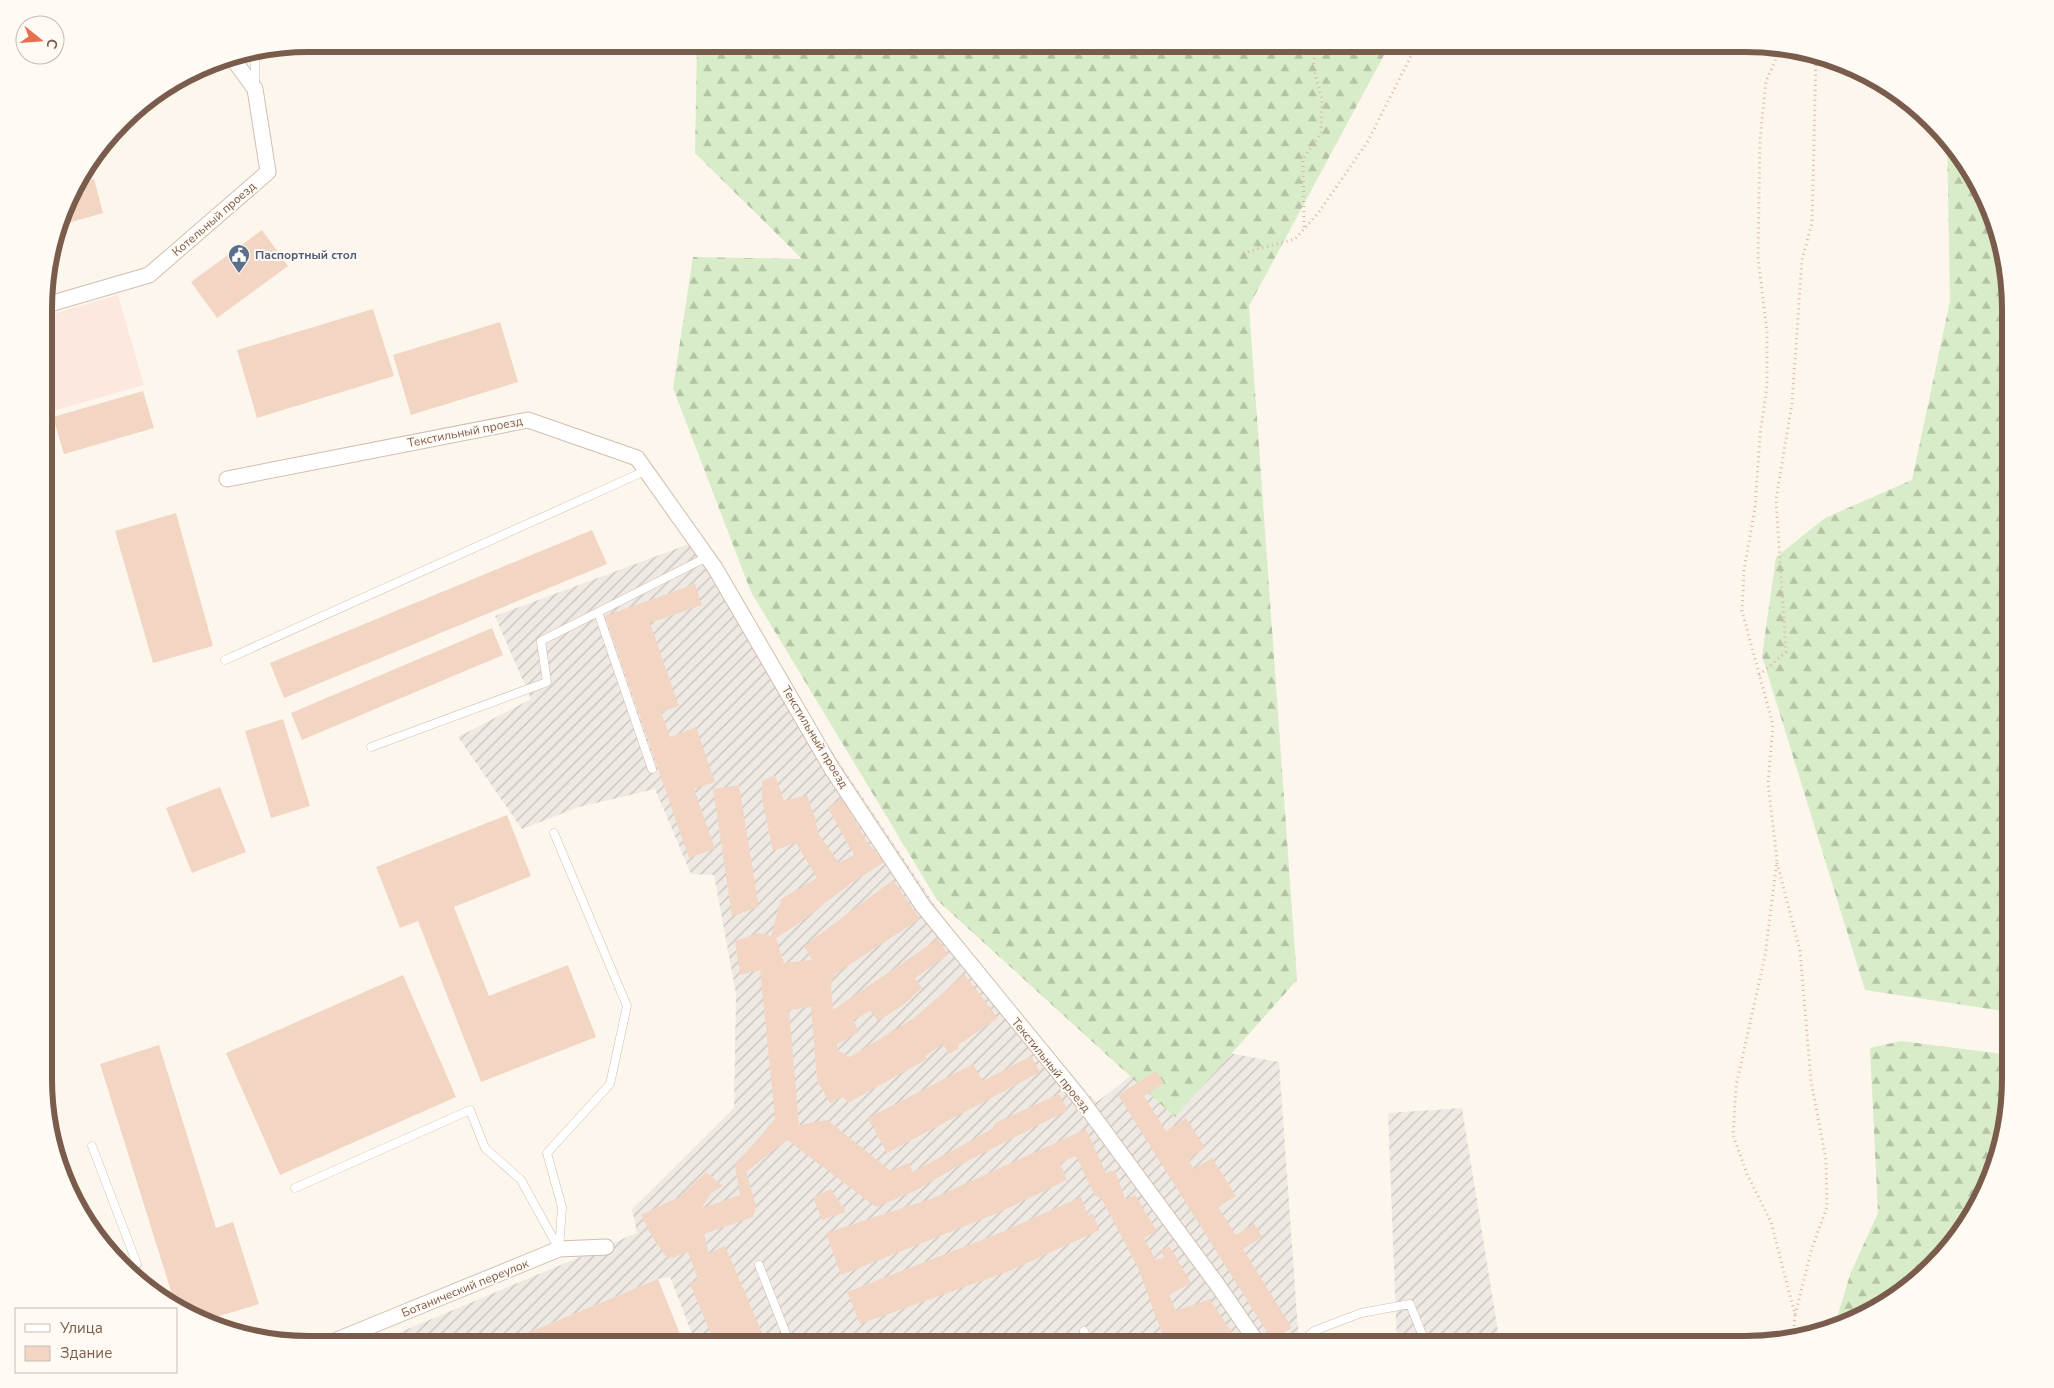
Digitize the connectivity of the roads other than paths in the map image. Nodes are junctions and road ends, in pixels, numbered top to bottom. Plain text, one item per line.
1 (254, 58) edge
2 (235, 63) edge
3 (255, 89) junction
4 (52, 303) edge
5 (645, 471) junction
6 (227, 479) dead end
7 (707, 557) junction
8 (598, 612) junction
9 (225, 660) dead end
10 (371, 747) dead end
11 (652, 769) dead end
12 (554, 832) dead end
13 (92, 1146) dead end
14 (296, 1188) dead end
15 (606, 1247) dead end
16 (559, 1249) junction
17 (758, 1265) dead end
18 (134, 1266) edge
19 (1084, 1331) dead end
20 (347, 1336) edge
21 (787, 1336) edge
22 (1086, 1336) edge
23 (1252, 1336) edge
24 (1308, 1336) edge
25 (1423, 1336) edge

1 - 3 lane
2 - 3 street, Котельный проезд
3 - 4 street, Котельный проезд
5 - 6 street, Текстильный проезд
5 - 7 street, Текстильный проезд
5 - 9 lane
7 - 8 lane
7 - 23 street, Текстильный проезд
8 - 10 lane
8 - 11 lane
12 - 16 lane
13 - 18 lane
14 - 16 lane
15 - 16 street, Ботанический переулок
16 - 20 street, Ботанический переулок
17 - 21 lane
19 - 22 lane
24 - 25 lane

